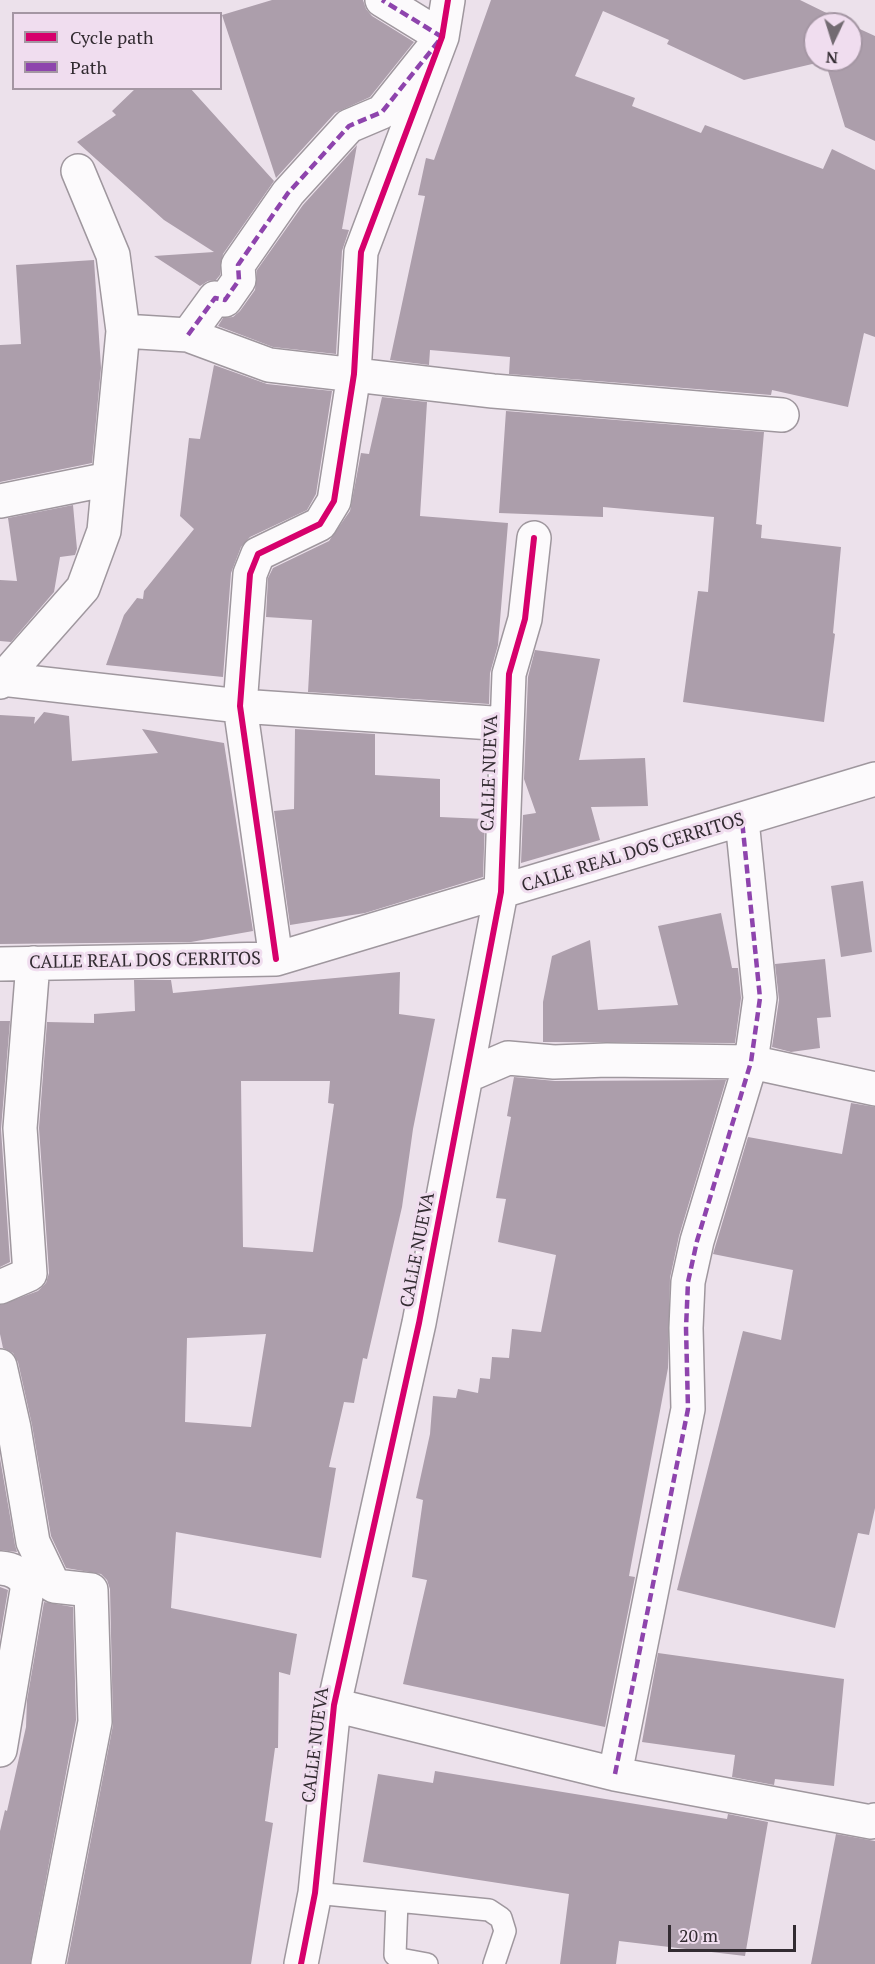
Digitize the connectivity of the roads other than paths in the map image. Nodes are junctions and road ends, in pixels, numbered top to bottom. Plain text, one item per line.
1 (382, 0) edge
2 (448, 0) edge
3 (442, 37) junction
4 (78, 171) dead end
5 (123, 331) junction
6 (188, 335) junction
7 (354, 374) junction
8 (782, 415) dead end
9 (109, 479) junction
10 (0, 501) edge
11 (534, 538) dead end
12 (1, 680) edge
13 (240, 706) junction
14 (507, 724) junction
15 (875, 779) edge
16 (742, 820) junction
17 (501, 892) junction
18 (276, 959) junction
19 (33, 963) junction
20 (0, 964) edge
21 (751, 1062) junction
22 (466, 1077) junction
23 (875, 1089) edge
24 (0, 1287) edge
25 (0, 1366) edge
26 (0, 1568) edge
27 (334, 1705) junction
28 (0, 1750) edge
29 (615, 1774) junction
30 (875, 1820) edge
31 (315, 1893) junction
32 (397, 1901) junction
33 (48, 1964) edge
34 (301, 1964) edge
35 (427, 1964) edge
36 (494, 1964) edge

1 - 3 street
2 - 3 street
3 - 6 street
3 - 7 street
4 - 5 street
5 - 6 street
5 - 9 street
6 - 7 street
7 - 8 street
7 - 13 street
9 - 10 street
9 - 12 street
11 - 14 street, CALLE NUEVA
12 - 13 street
13 - 14 street
13 - 18 street
14 - 17 street, CALLE NUEVA
15 - 16 street, CALLE REAL DOS CERRITOS
16 - 17 street, CALLE REAL DOS CERRITOS
16 - 21 street
17 - 18 street, CALLE REAL DOS CERRITOS
17 - 22 street, CALLE NUEVA
18 - 19 street, CALLE REAL DOS CERRITOS
19 - 20 street, CALLE REAL DOS CERRITOS
19 - 24 street
21 - 22 street
21 - 23 street
21 - 29 street
22 - 27 street, CALLE NUEVA
25 - 33 street
26 - 28 street
27 - 29 street
27 - 31 street, CALLE NUEVA
29 - 30 street
31 - 32 lane
31 - 34 street, CALLE NUEVA
32 - 35 lane
32 - 36 lane

